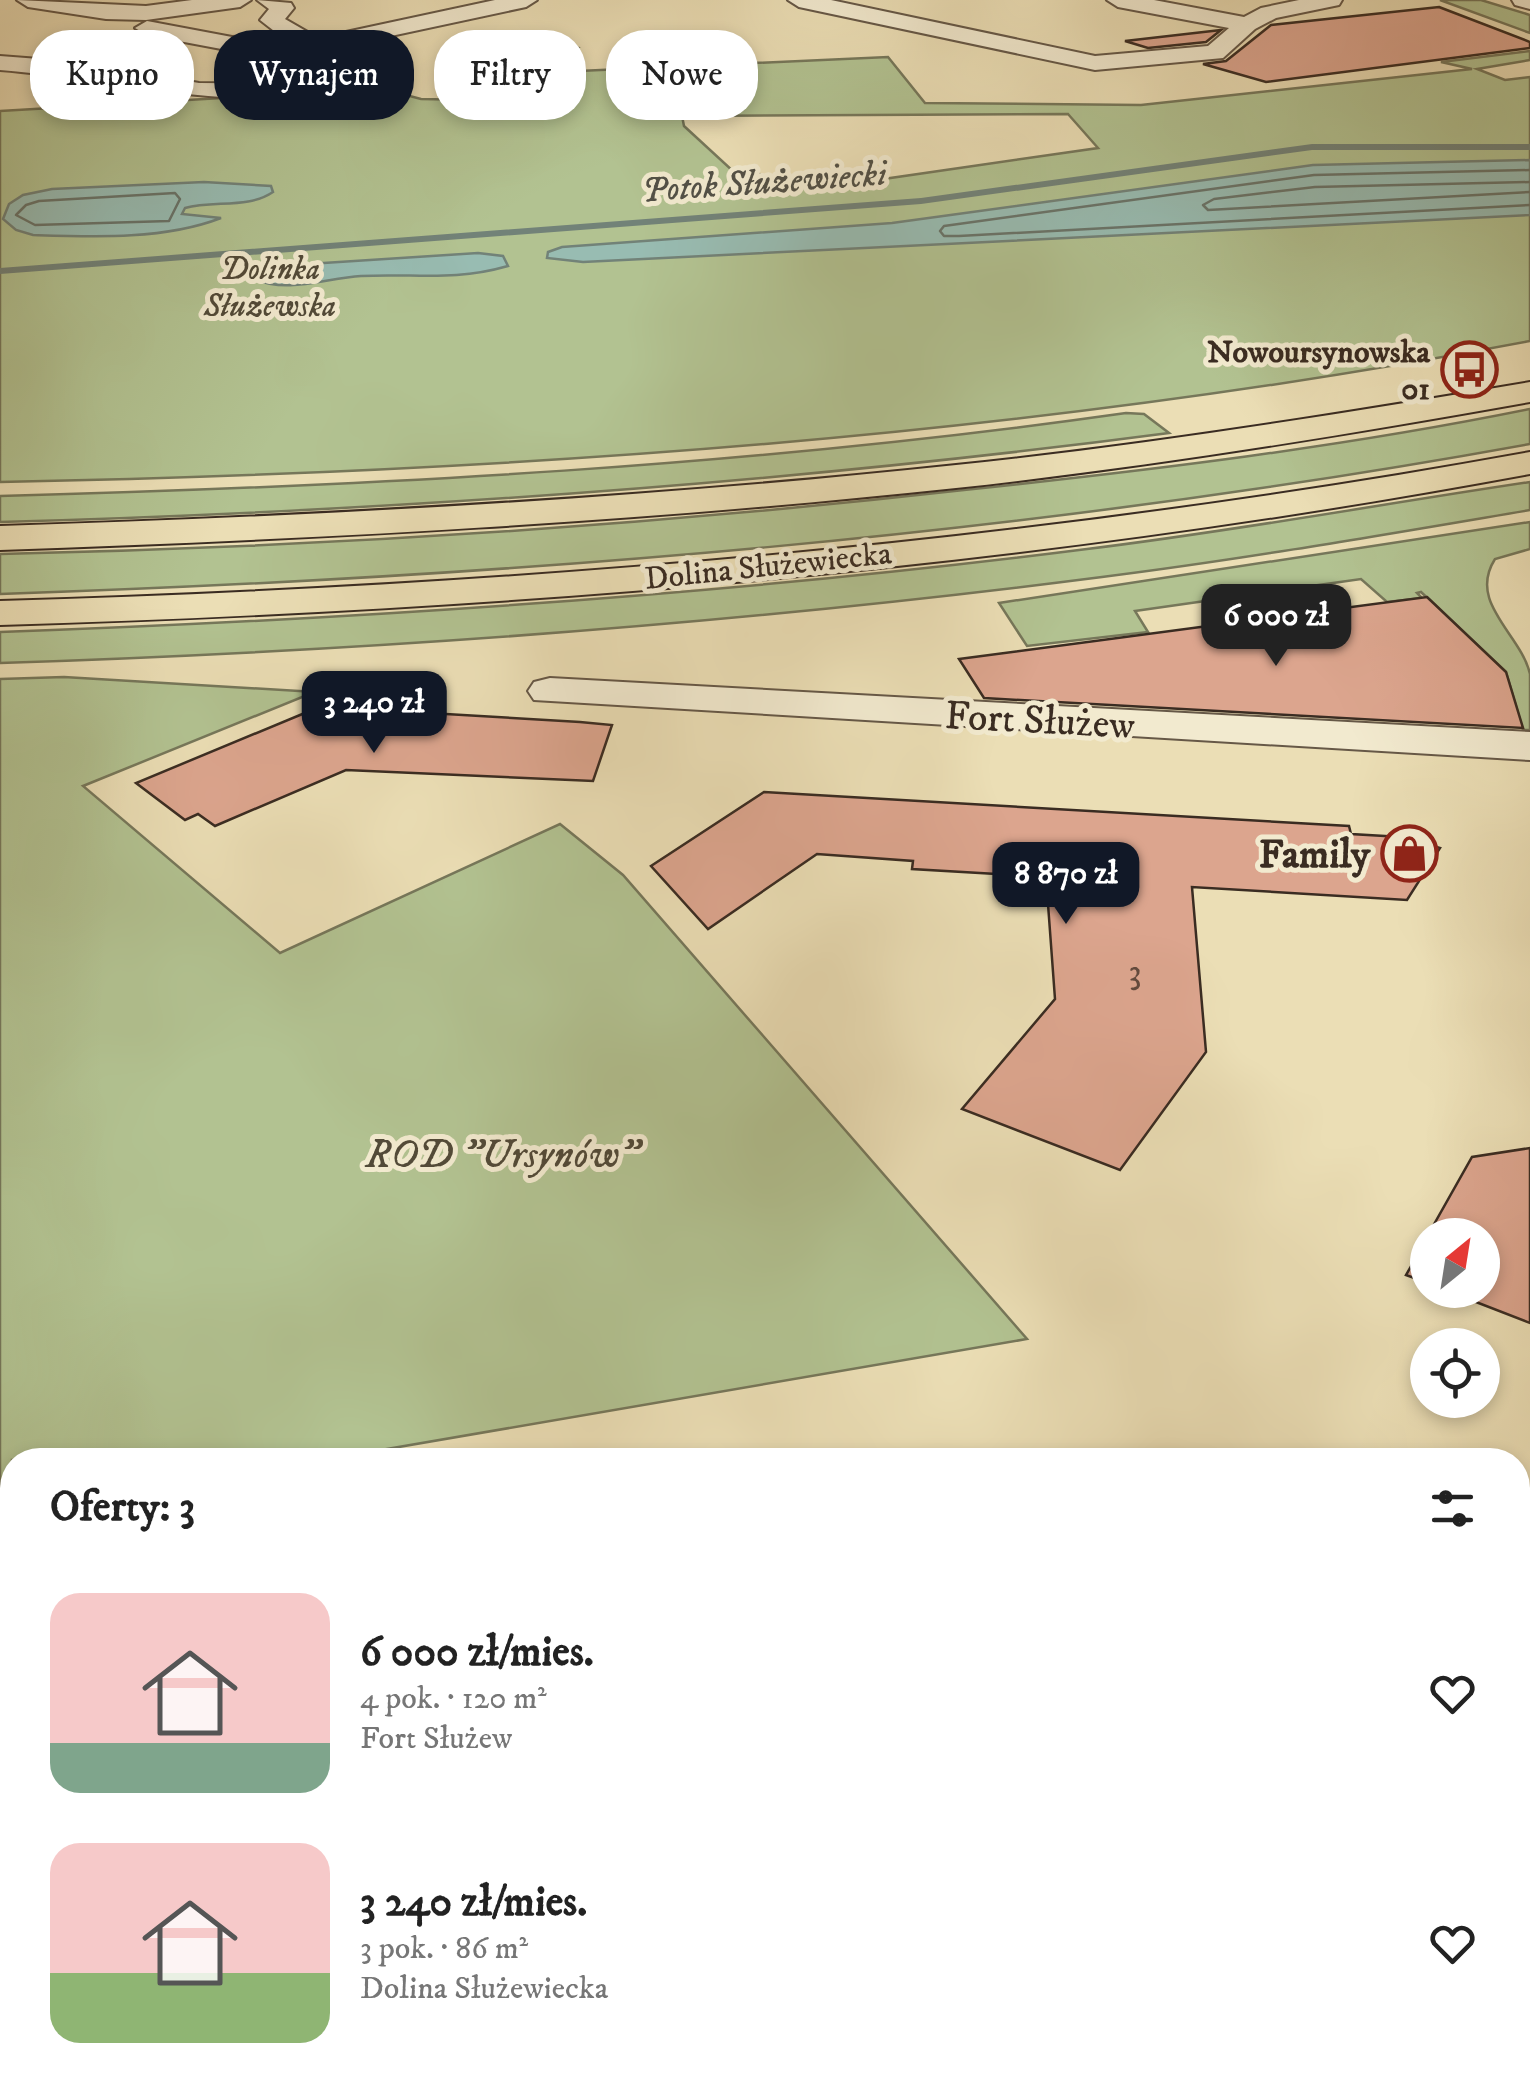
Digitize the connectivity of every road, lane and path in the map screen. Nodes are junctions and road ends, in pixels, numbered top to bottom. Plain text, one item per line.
1 (28, 0) edge
2 (240, 0) edge
3 (268, 0) edge
4 (526, 0) edge
5 (799, 0) edge
6 (1118, 0) edge
7 (1331, 0) edge
8 (146, 13) junction
9 (1247, 24) junction
10 (287, 30) edge
11 (373, 30) edge
12 (214, 41) edge
13 (0, 63) edge
14 (214, 91) edge
15 (1530, 392) edge
16 (1528, 464) edge
17 (0, 538) edge
18 (0, 612) edge
19 (550, 691) dead end
20 (1530, 746) edge

1 - 8 street
2 - 8 street
3 - 10 street
4 - 11 street
5 - 9 street
6 - 9 street
7 - 9 street
8 - 12 street
13 - 14 street
15 - 17 main road, Dolina Służewiecka
16 - 18 main road, Dolina Służewiecka
19 - 20 street, Fort Służew

